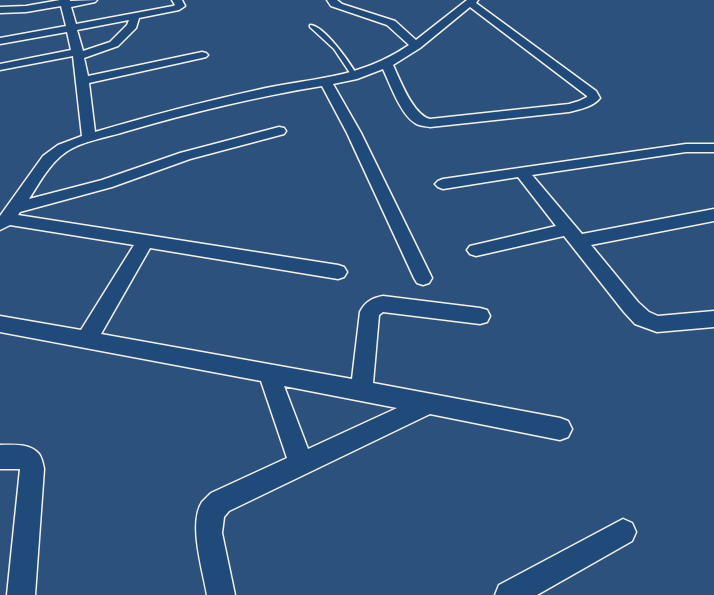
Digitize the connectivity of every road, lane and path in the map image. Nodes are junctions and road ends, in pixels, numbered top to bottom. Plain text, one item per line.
1 (92, 0) edge
2 (176, 0) edge
3 (332, 0) edge
4 (472, 1) edge
5 (65, 3) edge
6 (0, 10) edge
7 (134, 17) junction
8 (312, 26) dead end
9 (71, 29) junction
10 (0, 41) edge
11 (416, 46) junction
12 (78, 54) junction
13 (202, 55) dead end
14 (386, 63) junction
15 (0, 67) edge
16 (354, 75) junction
17 (82, 81) junction
18 (325, 81) junction
19 (279, 131) dead end
20 (88, 138) junction
21 (714, 148) edge
22 (522, 172) junction
23 (443, 184) dead end
24 (714, 215) edge
25 (7, 217) edge
26 (573, 235) junction
27 (145, 241) junction
28 (476, 250) dead end
29 (338, 272) dead end
30 (423, 278) dead end
31 (480, 316) dead end
32 (714, 319) edge
33 (0, 324) edge
34 (87, 339) junction
35 (269, 373) junction
36 (361, 391) junction
37 (431, 403) junction
38 (560, 429) dead end
39 (0, 457) edge
40 (301, 464) junction
41 (622, 532) dead end
42 (21, 595) edge
43 (221, 595) edge
44 (509, 595) edge

1 - 5 street
2 - 7 street
3 - 11 street
4 - 11 street
4 - 14 street
5 - 6 street
5 - 9 street
7 - 9 street
7 - 12 street
8 - 16 lane
9 - 10 street
9 - 12 street
11 - 14 street
12 - 15 street
12 - 17 street
13 - 17 street
14 - 16 street
16 - 18 street
17 - 20 street
18 - 20 street
18 - 30 street
19 - 25 street
20 - 25 street
21 - 22 street
22 - 23 street
22 - 26 street
24 - 26 street
25 - 27 street
26 - 28 street
26 - 32 street
27 - 29 street
27 - 34 street
31 - 36 street
33 - 34 street
34 - 35 street
35 - 36 street
35 - 40 street
36 - 37 street
37 - 38 street
37 - 40 street
39 - 42 street
40 - 43 street
41 - 44 street

